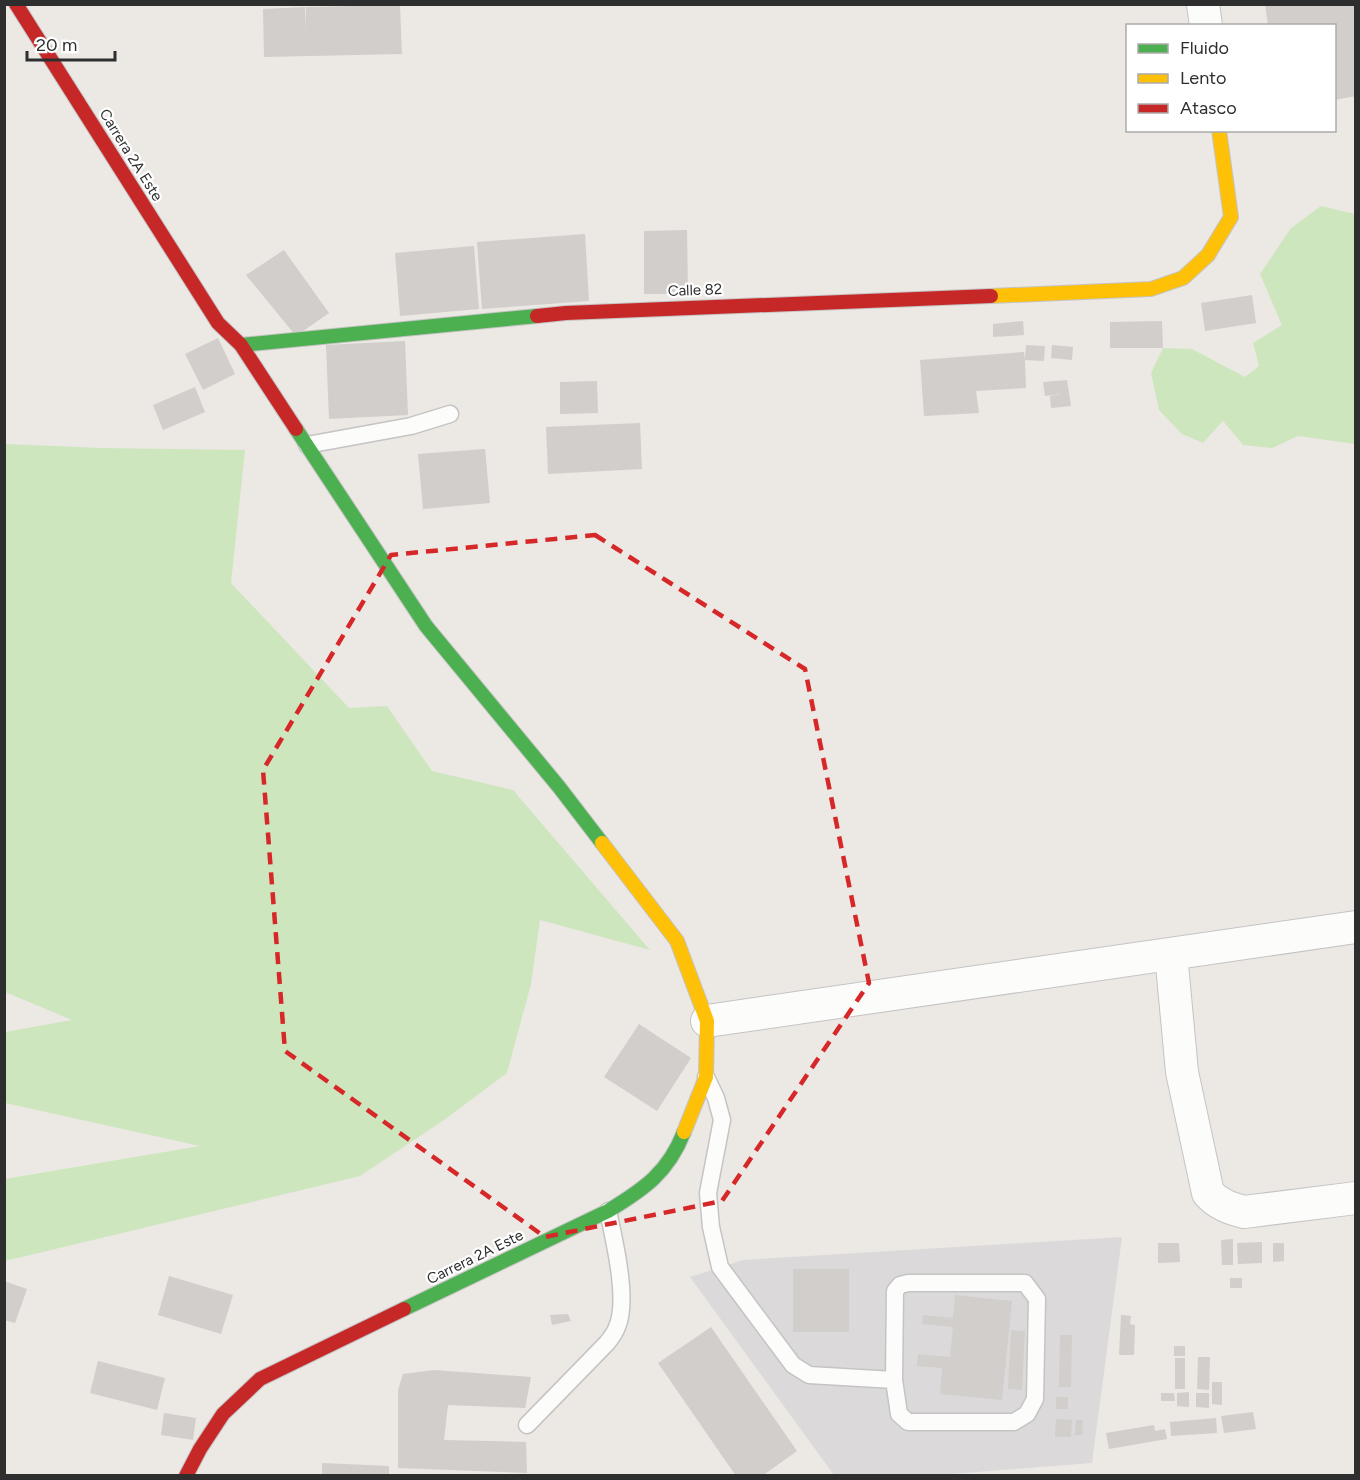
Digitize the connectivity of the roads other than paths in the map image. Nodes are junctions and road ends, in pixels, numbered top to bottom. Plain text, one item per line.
1 (16, 4) edge
2 (1203, 4) edge
3 (1206, 24) edge
4 (1219, 132) edge
5 (241, 345) junction
6 (450, 414) dead end
7 (307, 445) junction
8 (1356, 927) edge
9 (1172, 954) junction
10 (706, 1021) junction
11 (706, 1077) junction
12 (1356, 1198) edge
13 (608, 1212) junction
14 (894, 1380) junction
15 (527, 1425) dead end
16 (186, 1476) edge

1 - 5 street, Carrera 2A Este
2 - 3 street
4 - 5 street, Calle 82
5 - 7 street, Carrera 2A Este
6 - 7 lane
7 - 10 street, Carrera 2A Este
8 - 9 street
9 - 10 street
9 - 12 street
10 - 11 street, Carrera 2A Este
11 - 13 street, Carrera 2A Este
11 - 14 lane
13 - 15 lane
13 - 16 street, Carrera 2A Este
14 - 14 lane

